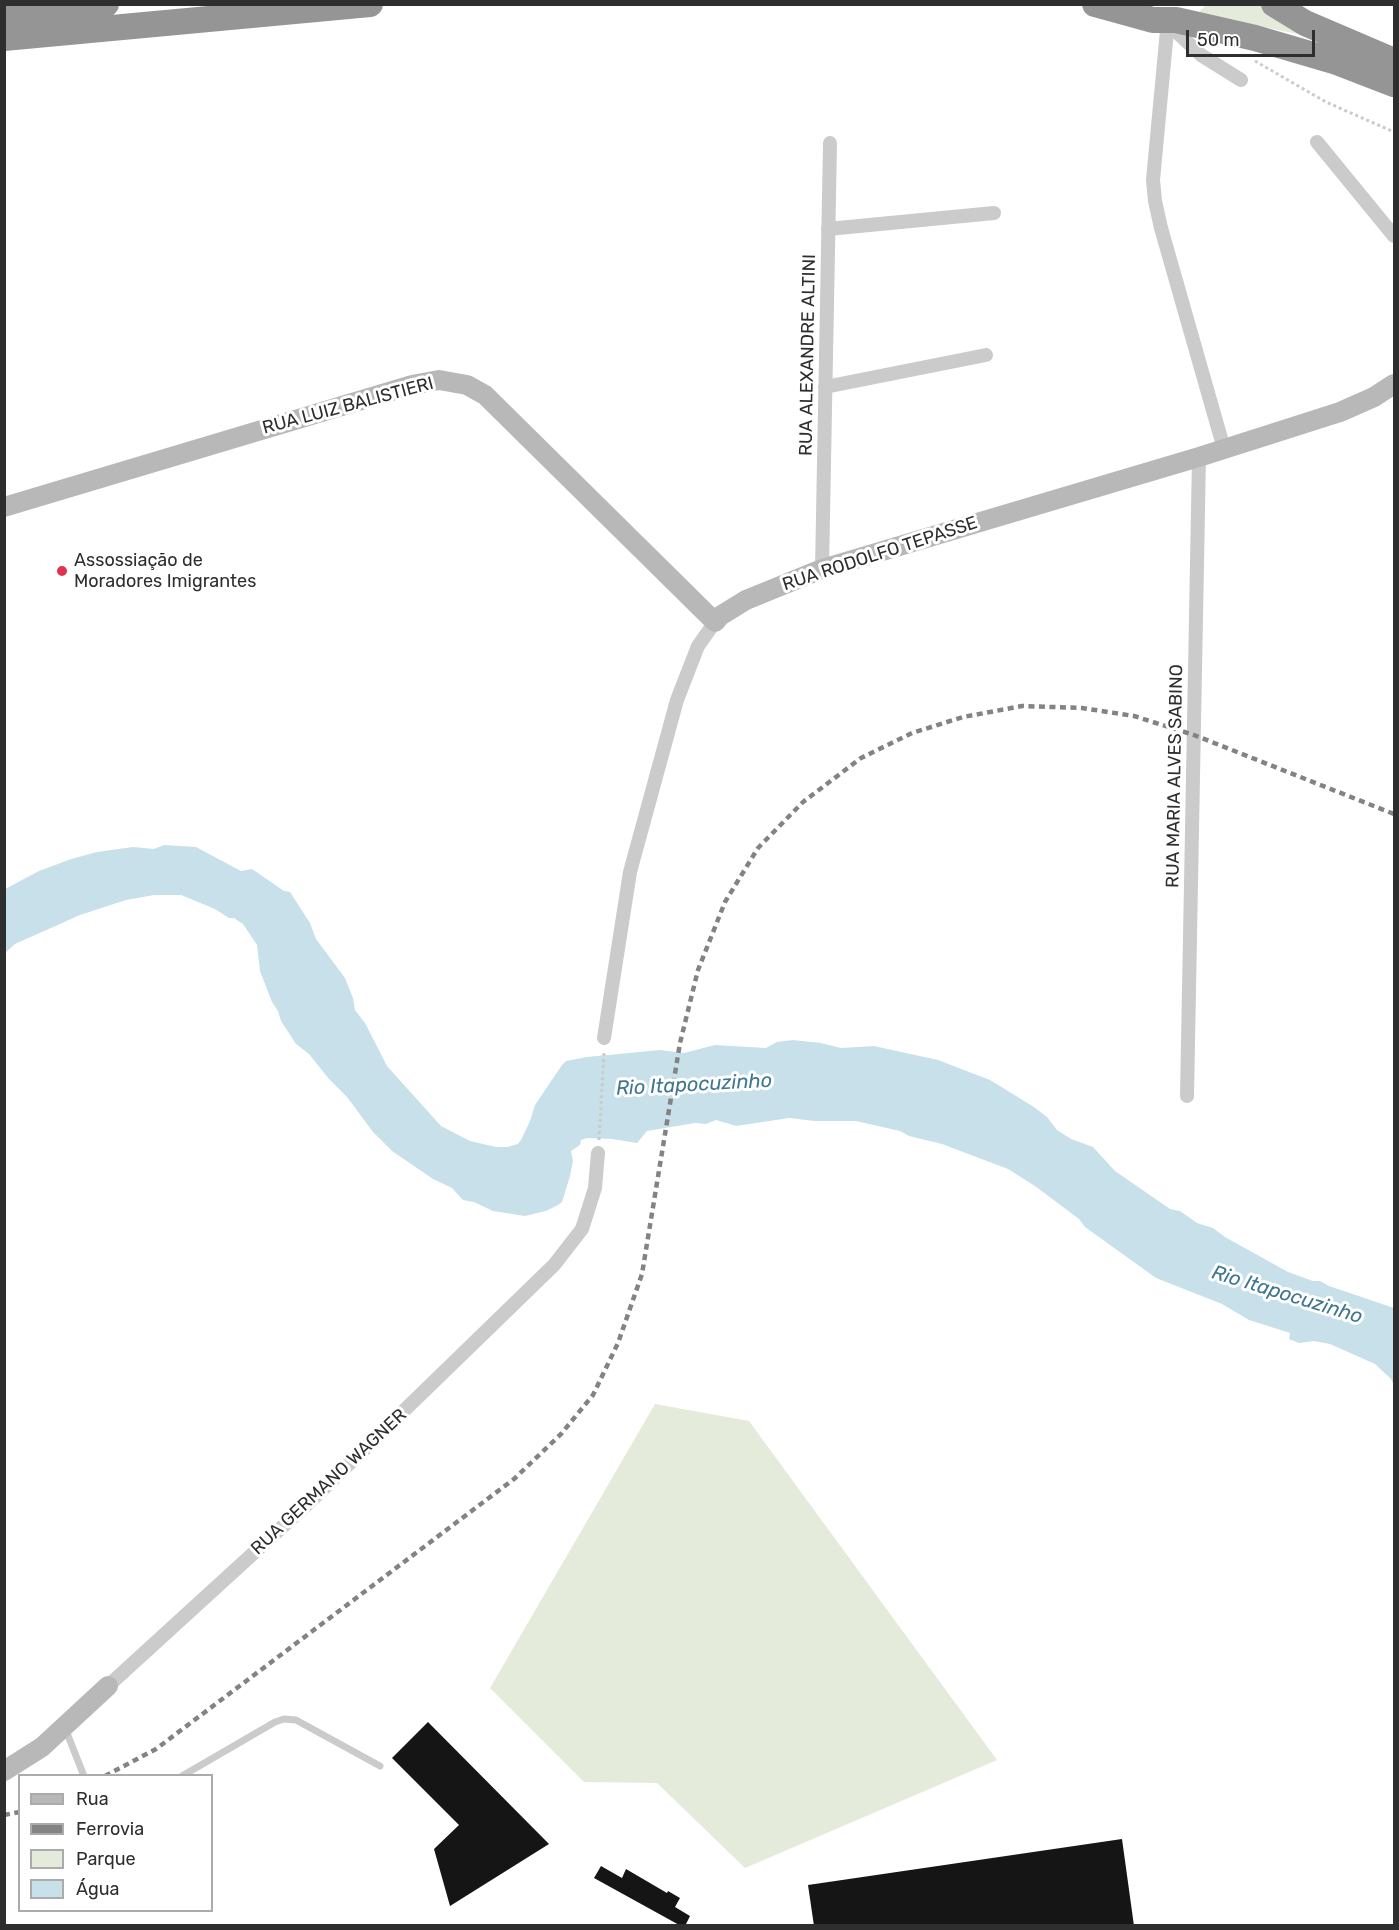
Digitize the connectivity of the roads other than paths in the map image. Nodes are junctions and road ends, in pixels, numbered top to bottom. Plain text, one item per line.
1 (370, 4) edge
2 (1095, 4) edge
3 (1198, 4) edge
4 (1274, 4) edge
5 (92, 5) edge
6 (1133, 10) edge
7 (4, 14) edge
8 (1170, 21) junction
9 (4, 38) edge
10 (1395, 61) edge
11 (1242, 80) dead end
12 (1395, 84) edge
13 (1317, 142) dead end
14 (830, 143) dead end
15 (994, 213) dead end
16 (828, 229) junction
17 (1395, 236) edge
18 (986, 355) dead end
19 (1395, 384) edge
20 (825, 387) junction
21 (1224, 449) junction
22 (1198, 457) junction
23 (4, 507) edge
24 (822, 569) junction
25 (715, 622) junction
26 (604, 1038) road end
27 (1187, 1096) dead end
28 (598, 1153) road end
29 (108, 1686) joint
30 (64, 1726) junction
31 (380, 1766) dead end
32 (4, 1771) edge
33 (83, 1774) edge
34 (185, 1774) edge

1 - 9 highway
2 - 6 highway
3 - 8 highway
4 - 10 highway
5 - 7 highway
6 - 8 highway
8 - 11 street
8 - 12 highway
8 - 21 street
13 - 17 street
14 - 16 street, RUA ALEXANDRE ALTINI
15 - 16 street
16 - 20 street, RUA ALEXANDRE ALTINI
18 - 20 street
19 - 21 street, RUA RODOLFO TEPASSE
20 - 24 street, RUA ALEXANDRE ALTINI
21 - 22 street, RUA RODOLFO TEPASSE
22 - 24 street, RUA RODOLFO TEPASSE
22 - 27 street, RUA MARIA ALVES SABINO
23 - 25 street, RUA LUIZ BALISTIERI
24 - 25 street, RUA RODOLFO TEPASSE
25 - 26 street, RUA RODOLFO TEPASSE
28 - 29 street, RUA GERMANO WAGNER
29 - 30 street, RUA GERMANO WAGNER
30 - 32 street, RUA GERMANO WAGNER
30 - 33 lane
31 - 34 lane

